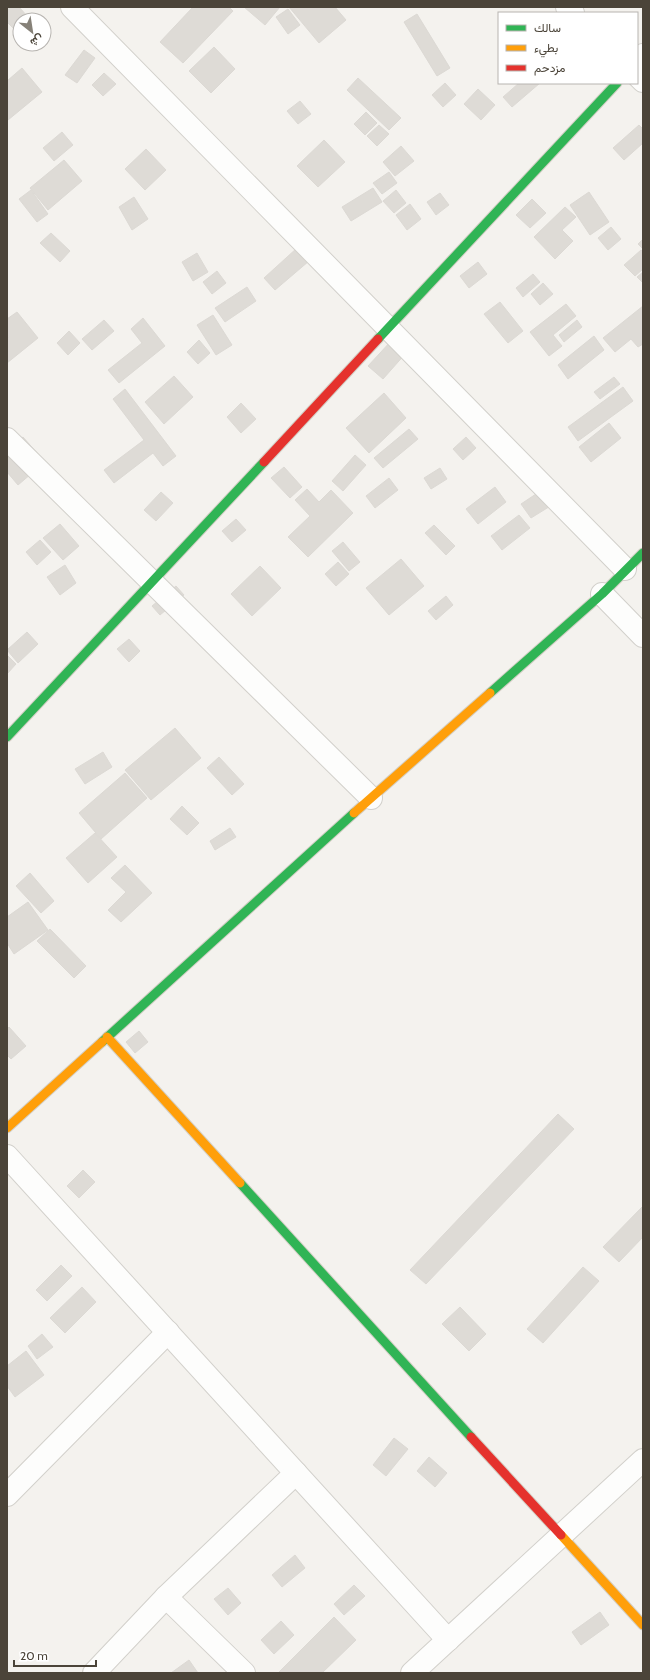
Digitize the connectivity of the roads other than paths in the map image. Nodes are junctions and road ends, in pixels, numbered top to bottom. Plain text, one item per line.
1 (72, 7) edge
2 (616, 84) edge
3 (388, 328) junction
4 (7, 439) edge
5 (643, 553) edge
6 (625, 569) junction
7 (152, 582) junction
8 (602, 594) junction
9 (643, 636) edge
10 (7, 737) edge
11 (371, 798) junction
12 (107, 1037) junction
13 (7, 1128) edge
14 (7, 1156) edge
15 (168, 1332) junction
16 (643, 1460) edge
17 (296, 1473) junction
18 (7, 1495) edge
19 (561, 1535) junction
20 (166, 1597) junction
21 (643, 1625) edge
22 (448, 1640) junction
23 (94, 1673) edge
24 (244, 1673) edge
25 (412, 1673) edge

1 - 3 street
2 - 3 street
3 - 6 street
3 - 7 street
4 - 7 street
5 - 6 street
6 - 8 street
7 - 10 street
7 - 11 street
8 - 9 street
8 - 11 street
11 - 12 street
12 - 13 street
12 - 19 street
14 - 15 street
15 - 17 street
15 - 18 street
16 - 19 street
17 - 20 street
17 - 22 street
19 - 21 street
19 - 22 street
20 - 23 street
20 - 24 street
22 - 25 street

